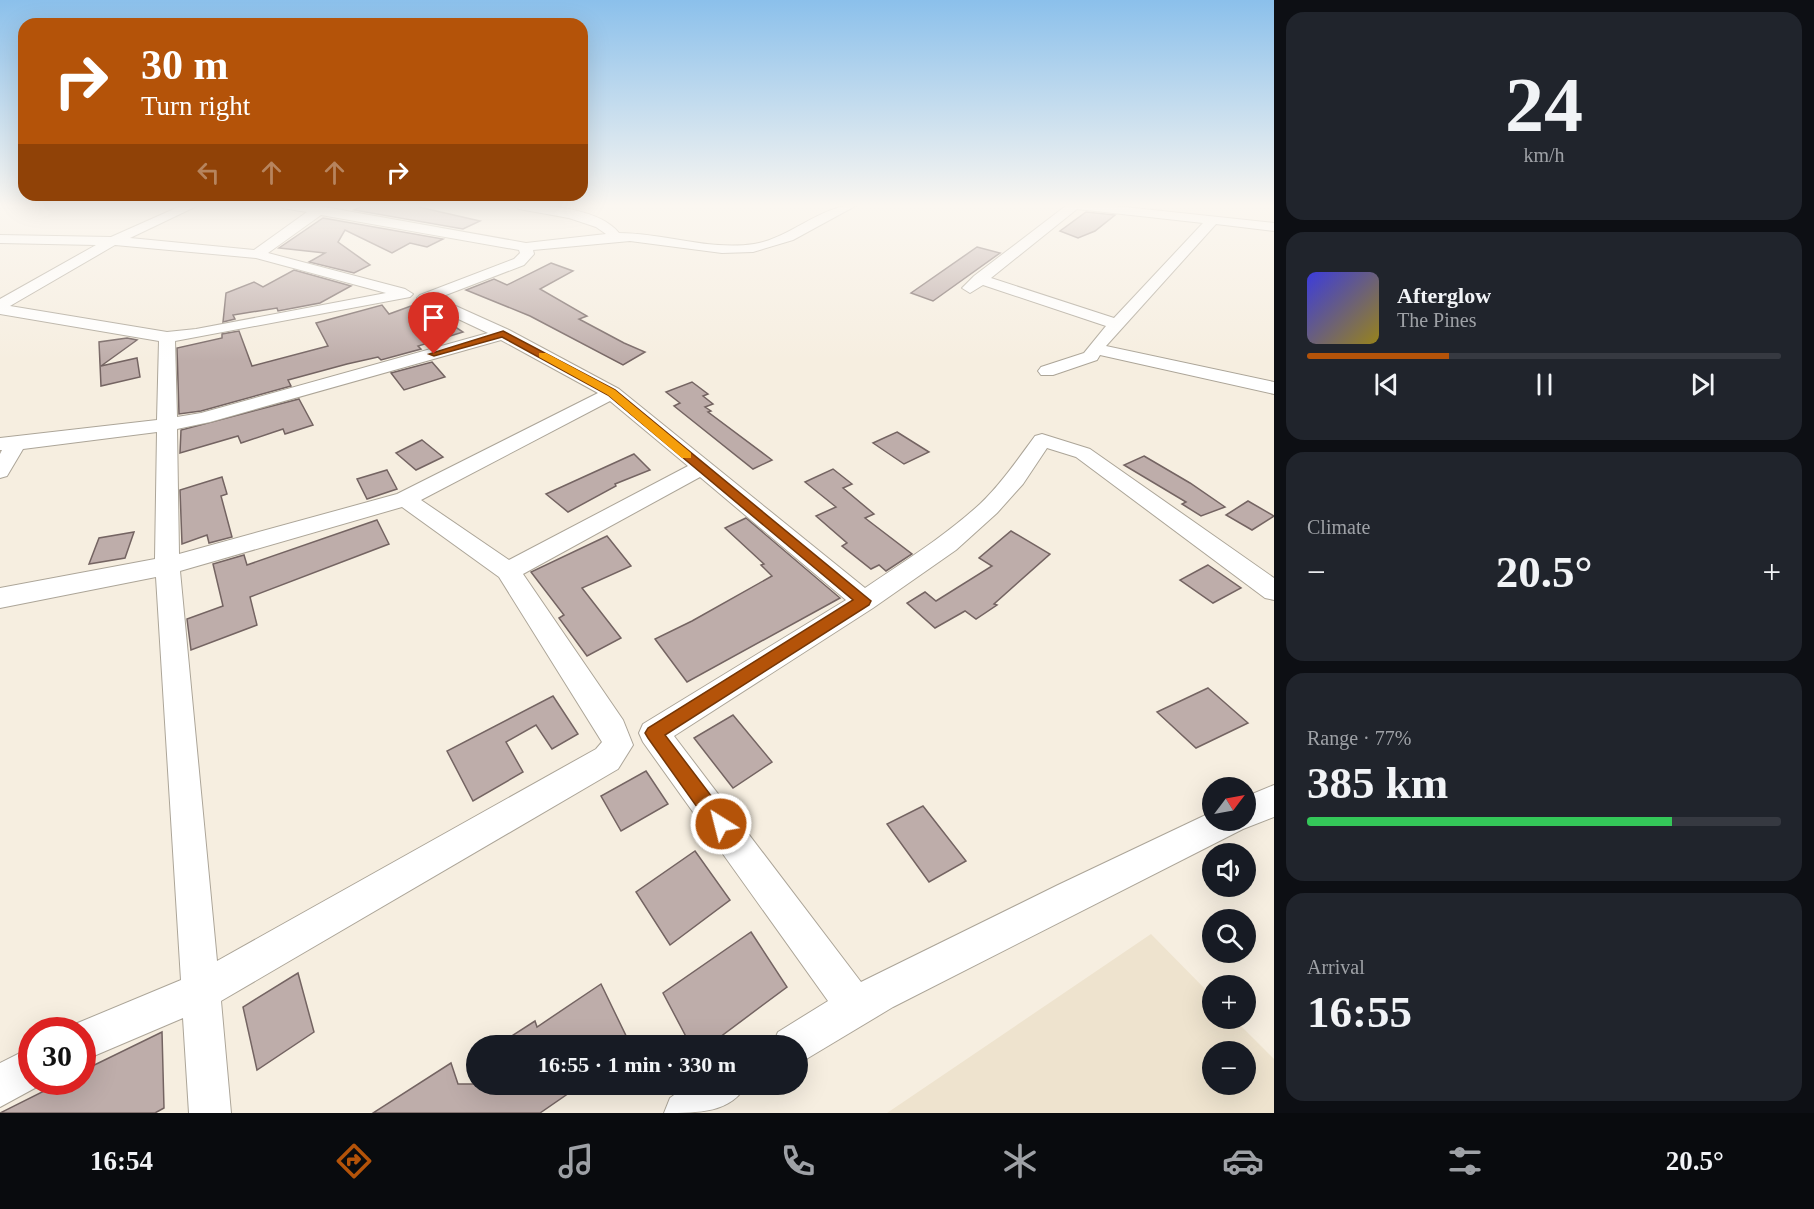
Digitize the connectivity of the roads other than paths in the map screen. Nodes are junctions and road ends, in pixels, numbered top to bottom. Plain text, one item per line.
1 (86, 257) edge
2 (268, 257) edge
3 (524, 257) edge
4 (1007, 257) edge
5 (1179, 257) edge
6 (415, 296) junction
7 (0, 307) edge
8 (1117, 324) junction
9 (503, 334) junction
10 (167, 337) junction
11 (1094, 349) junction
12 (1047, 371) dead end
13 (1274, 388) edge
14 (612, 393) junction
15 (167, 425) junction
16 (8, 444) edge
17 (701, 468) junction
18 (0, 471) edge
19 (405, 499) junction
20 (167, 566) junction
21 (508, 571) junction
22 (1274, 591) edge
23 (0, 598) edge
24 (864, 601) junction
25 (1274, 800) edge
26 (1256, 809) edge
27 (1207, 831) edge
28 (200, 991) junction
29 (856, 1007) junction
30 (96, 1035) edge
31 (808, 1036) edge
32 (18, 1075) edge
33 (0, 1086) edge
34 (710, 1095) edge
35 (210, 1113) edge
36 (685, 1113) edge

1 - 7 street
2 - 6 street
3 - 6 street
4 - 8 street
5 - 8 street
6 - 9 street
6 - 10 street
7 - 10 street
8 - 11 street
9 - 14 street
9 - 15 street
10 - 15 street
11 - 12 street
11 - 13 street
14 - 17 street
14 - 19 street
15 - 16 street
15 - 20 street
16 - 18 street
17 - 21 street
17 - 24 street
19 - 20 street
19 - 21 street
20 - 23 street
20 - 28 street
21 - 28 street
22 - 24 street
24 - 29 street
25 - 26 street
27 - 29 street
28 - 30 street
28 - 35 street
29 - 31 street
32 - 33 street
34 - 36 street

